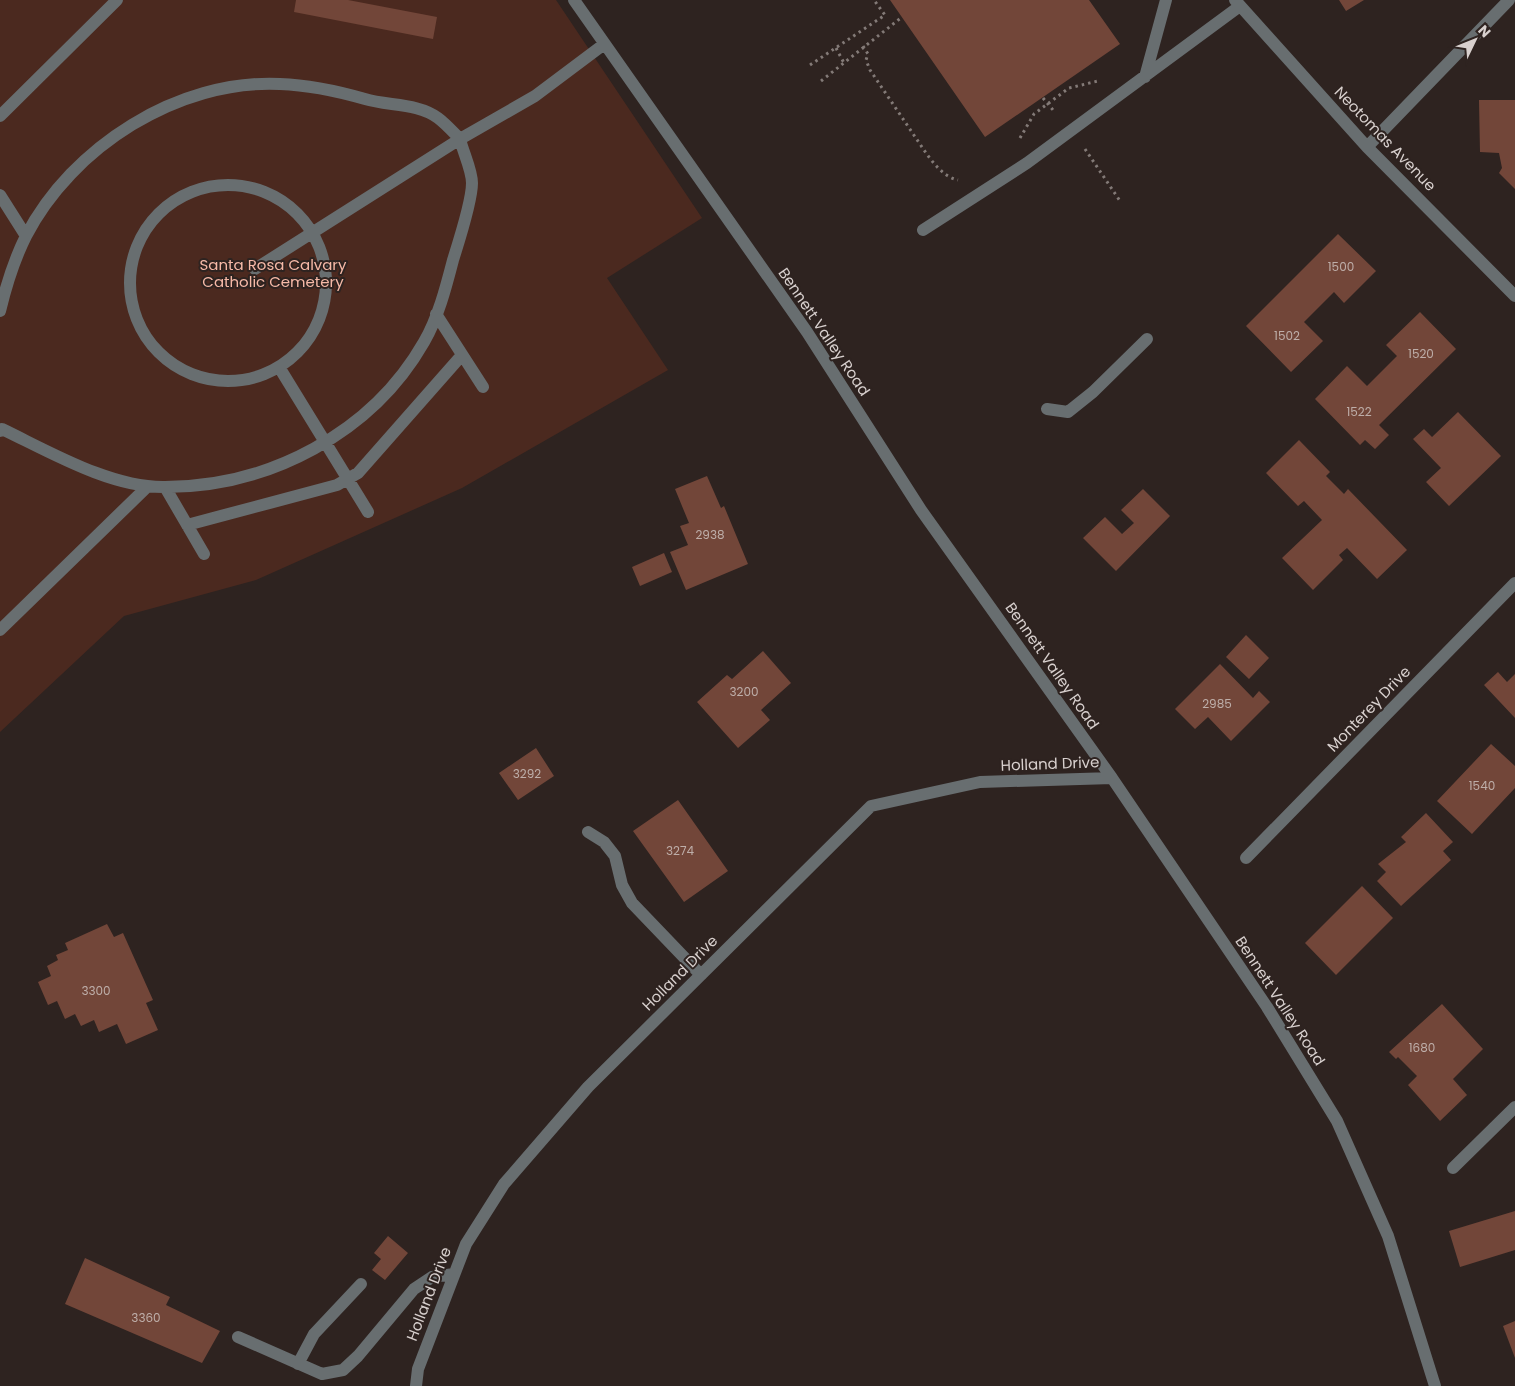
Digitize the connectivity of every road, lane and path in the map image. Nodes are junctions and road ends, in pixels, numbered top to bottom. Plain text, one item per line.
1 (117, 0) edge
2 (574, 0) edge
3 (874, 0) edge
4 (1166, 0) edge
5 (1509, 0) edge
6 (1238, 3) edge
7 (902, 17) dead end
8 (603, 45) junction
9 (863, 46) junction
10 (836, 48) junction
11 (844, 62) junction
12 (810, 65) dead end
13 (1145, 77) junction
14 (1103, 80) dead end
15 (821, 81) dead end
16 (1043, 98) dead end
17 (1048, 104) junction
18 (1053, 110) dead end
19 (0, 116) edge
20 (460, 139) junction
21 (1016, 143) dead end
22 (1082, 144) dead end
23 (1368, 147) junction
24 (964, 181) dead end
25 (0, 195) edge
26 (1120, 201) dead end
27 (924, 230) dead end
28 (312, 233) junction
29 (26, 236) junction
30 (255, 269) dead end
31 (1515, 296) edge
32 (0, 311) edge
33 (436, 314) junction
34 (1147, 339) dead end
35 (462, 354) junction
36 (279, 367) junction
37 (483, 387) dead end
38 (1047, 409) dead end
39 (0, 416) edge
40 (1, 430) edge
41 (326, 442) junction
42 (348, 480) junction
43 (148, 486) junction
44 (165, 487) junction
45 (368, 512) dead end
46 (187, 525) junction
47 (204, 554) dead end
48 (1512, 592) edge
49 (0, 630) edge
50 (1112, 778) junction
51 (588, 832) dead end
52 (1246, 858) dead end
53 (701, 975) junction
54 (1515, 1107) edge
55 (1453, 1168) dead end
56 (454, 1274) junction
57 (361, 1284) dead end
58 (238, 1337) dead end
59 (298, 1364) junction
60 (416, 1386) edge
61 (1435, 1386) edge

1 - 19 street
2 - 8 street, Bennett Valley Road
3 - 10 path
4 - 13 street
5 - 23 street
6 - 13 street
6 - 23 street, Neotomas Avenue
7 - 9 path
8 - 20 street
8 - 50 street, Bennett Valley Road
9 - 11 path
9 - 24 path
10 - 11 path
10 - 12 path
11 - 15 path
13 - 27 street
14 - 17 path
16 - 17 path
17 - 18 path
17 - 21 path
20 - 28 street
20 - 29 street
20 - 33 street
22 - 26 path
23 - 31 street, Neotomas Avenue
25 - 29 street
28 - 30 street
28 - 36 street
28 - 36 street
29 - 32 street
33 - 35 street
33 - 41 street
34 - 38 street
35 - 37 street
35 - 42 street
36 - 41 street
39 - 40 street
40 - 43 street
41 - 42 street
41 - 44 street
42 - 45 street
42 - 46 street
43 - 44 street
43 - 49 street
44 - 46 street
46 - 47 street
48 - 52 street, Monterey Drive
50 - 53 street, Holland Drive
50 - 61 street, Bennett Valley Road
51 - 53 street
53 - 56 street, Holland Drive
54 - 55 street
56 - 59 street
56 - 60 street, Holland Drive
57 - 59 street
58 - 59 street

